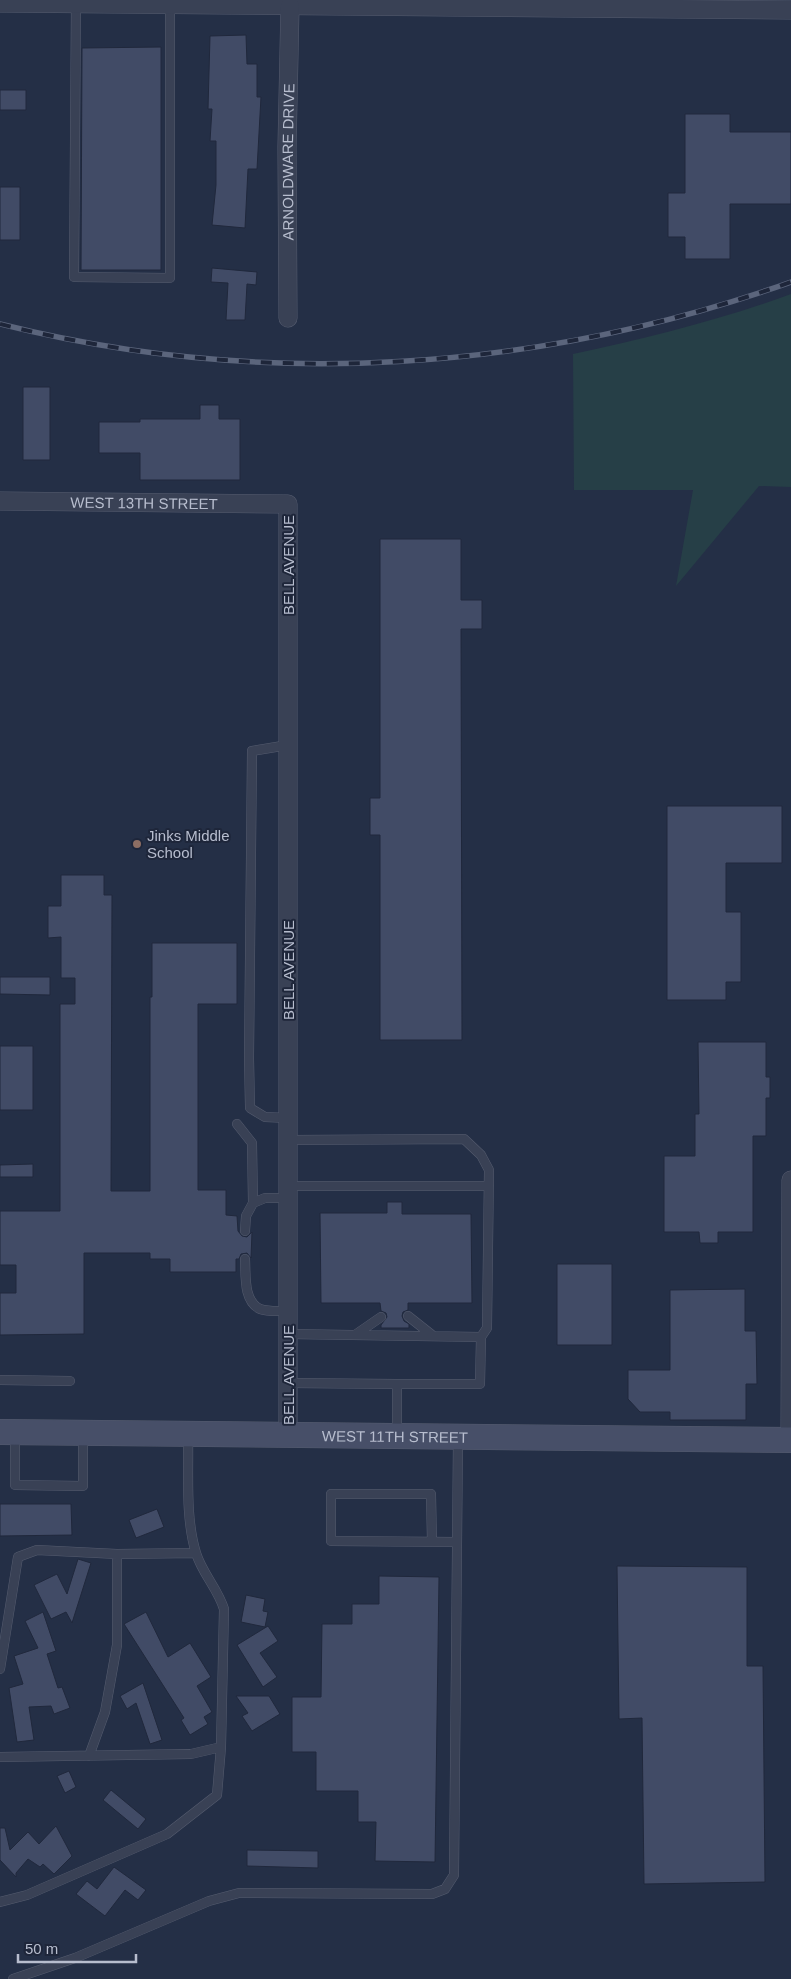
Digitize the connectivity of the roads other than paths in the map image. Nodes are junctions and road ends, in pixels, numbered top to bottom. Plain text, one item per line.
1 (75, 2) edge
2 (0, 3) edge
3 (170, 4) junction
4 (434, 4) edge
5 (290, 6) junction
6 (791, 10) edge
7 (288, 318) dead end
8 (0, 501) edge
9 (288, 504) joint
10 (288, 745) junction
11 (288, 1118) junction
12 (237, 1124) dead end
13 (288, 1140) junction
14 (791, 1180) edge
15 (489, 1186) junction
16 (288, 1192) junction
17 (253, 1203) junction
18 (245, 1231) dead end
19 (245, 1259) dead end
20 (288, 1312) junction
21 (408, 1316) dead end
22 (381, 1317) dead end
23 (288, 1334) junction
24 (355, 1335) junction
25 (432, 1335) junction
26 (480, 1336) junction
27 (0, 1380) edge
28 (70, 1381) dead end
29 (288, 1383) junction
30 (397, 1384) junction
31 (7, 1432) edge
32 (83, 1433) junction
33 (188, 1434) junction
34 (288, 1436) junction
35 (397, 1436) junction
36 (458, 1436) junction
37 (791, 1440) edge
38 (432, 1542) junction
39 (457, 1542) junction
40 (196, 1552) junction
41 (117, 1554) junction
42 (0, 1669) edge
43 (221, 1747) junction
44 (89, 1756) junction
45 (0, 1757) edge
46 (0, 1902) edge
47 (13, 1979) edge

1 - 2 street
1 - 3 street
1 - 3 lane
3 - 5 street
4 - 5 street
4 - 6 street
5 - 7 street, ARNOLDWARE DRIVE
8 - 9 street, WEST 13TH STREET
9 - 10 street, BELL AVENUE
10 - 11 street, BELL AVENUE
10 - 11 lane
11 - 13 street, BELL AVENUE
12 - 17 lane
13 - 15 lane
13 - 16 street, BELL AVENUE
14 - 37 street
15 - 16 lane
15 - 26 lane
16 - 17 lane
16 - 20 street, BELL AVENUE
17 - 18 lane
19 - 20 lane
20 - 23 street, BELL AVENUE
21 - 25 lane
22 - 24 lane
23 - 24 lane
23 - 29 street, BELL AVENUE
24 - 25 lane
25 - 26 lane
26 - 30 lane
27 - 28 lane
29 - 30 lane
29 - 34 street, BELL AVENUE
30 - 35 lane
31 - 32 main road, WEST 11TH STREET
31 - 32 lane
32 - 33 main road, WEST 11TH STREET
33 - 34 main road, WEST 11TH STREET
33 - 40 lane
34 - 35 main road, WEST 11TH STREET
35 - 36 main road, WEST 11TH STREET
36 - 37 main road, WEST 11TH STREET
36 - 39 lane
38 - 38 lane
38 - 39 lane
39 - 47 lane
40 - 41 lane
40 - 43 lane
41 - 42 lane
41 - 44 lane
43 - 44 lane
43 - 46 lane
44 - 45 lane

